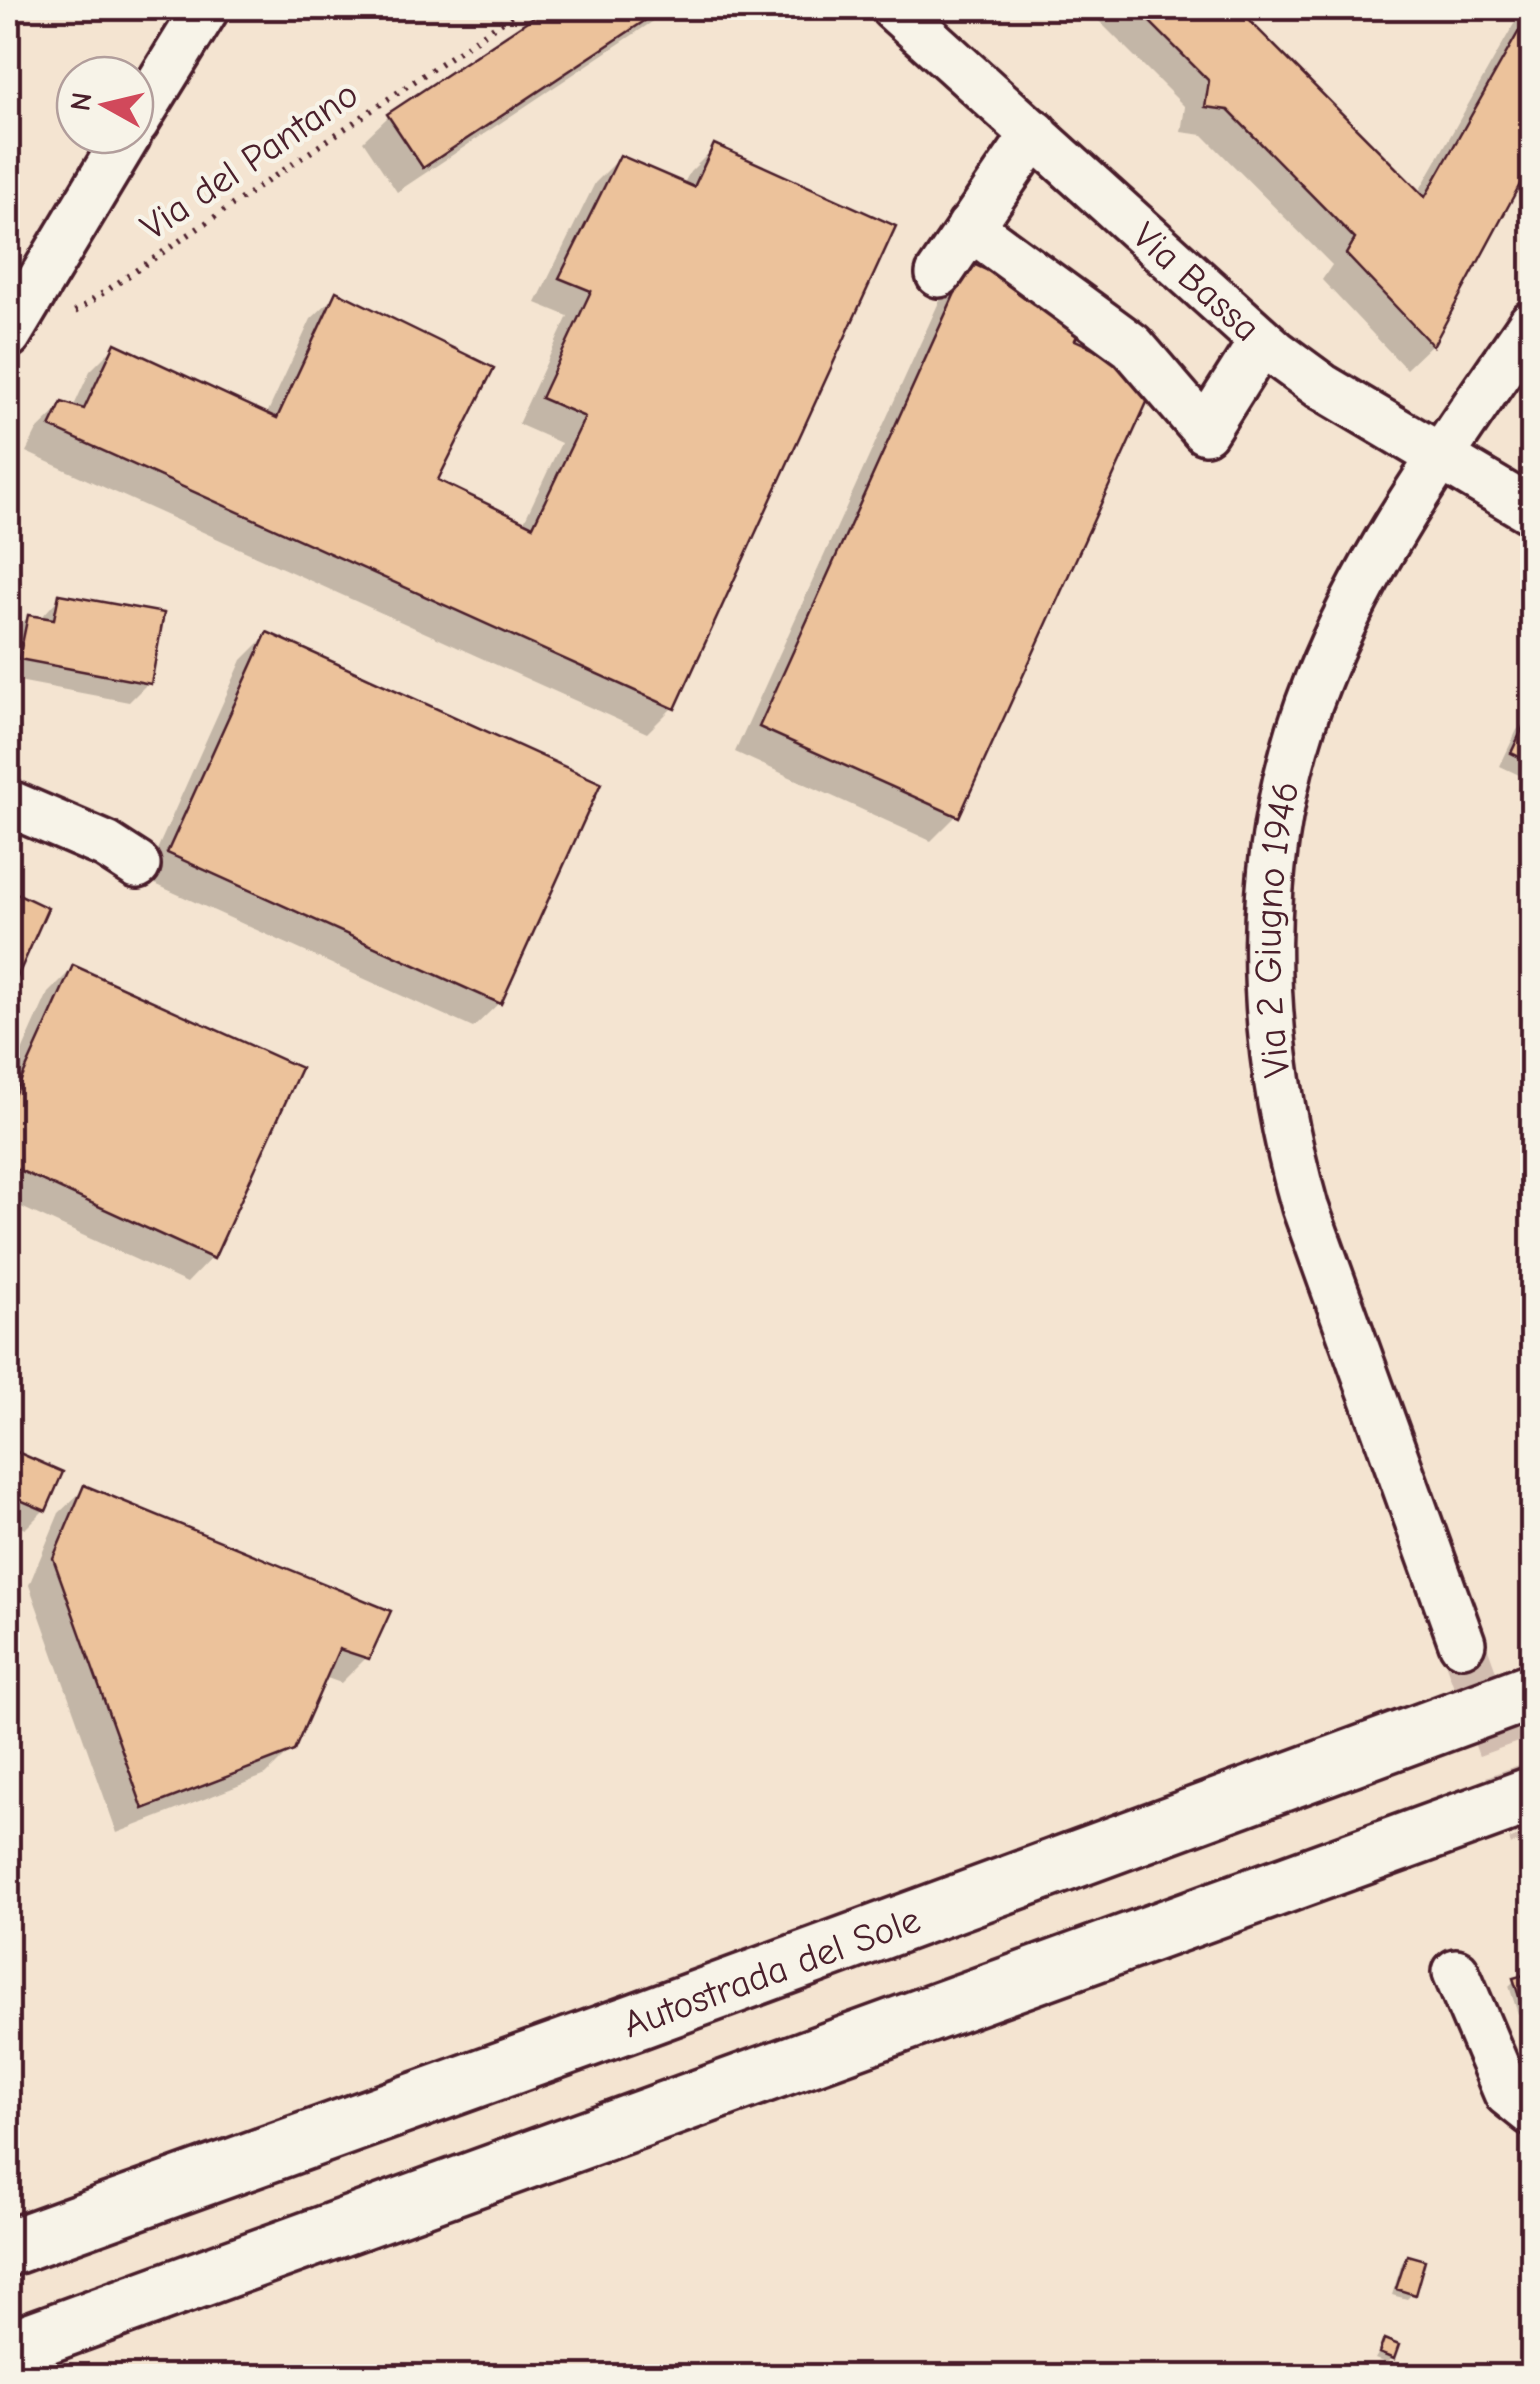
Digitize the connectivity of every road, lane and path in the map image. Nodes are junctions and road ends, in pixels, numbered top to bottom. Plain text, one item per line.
1 (206, 8) edge
2 (522, 8) edge
3 (894, 8) edge
4 (155, 91) edge
5 (1035, 132) junction
6 (114, 155) edge
7 (970, 228) junction
8 (939, 274) dead end
9 (21, 284) edge
10 (72, 314) dead end
11 (1532, 323) edge
12 (8, 334) edge
13 (1262, 341) junction
14 (1440, 458) junction
15 (1532, 511) edge
16 (8, 802) edge
17 (137, 865) dead end
18 (1462, 1643) tunnel mouth
19 (1532, 1691) edge
20 (1532, 1796) edge
21 (1456, 1972) dead end
22 (1532, 2114) edge
23 (8, 2248) edge
24 (8, 2348) edge

1 - 4 street
2 - 10 path, Via del Pantano
3 - 5 street, Via Bassa
5 - 7 street
5 - 13 street, Via Bassa
6 - 9 street
7 - 8 street
7 - 13 street
9 - 12 street
11 - 14 street, Via 2 Giugno 1946
13 - 14 street, Via Bassa
14 - 15 street, Via Bassa
14 - 18 street, Via 2 Giugno 1946
16 - 17 street
19 - 23 highway, Autostrada del Sole
20 - 24 highway
21 - 22 street

